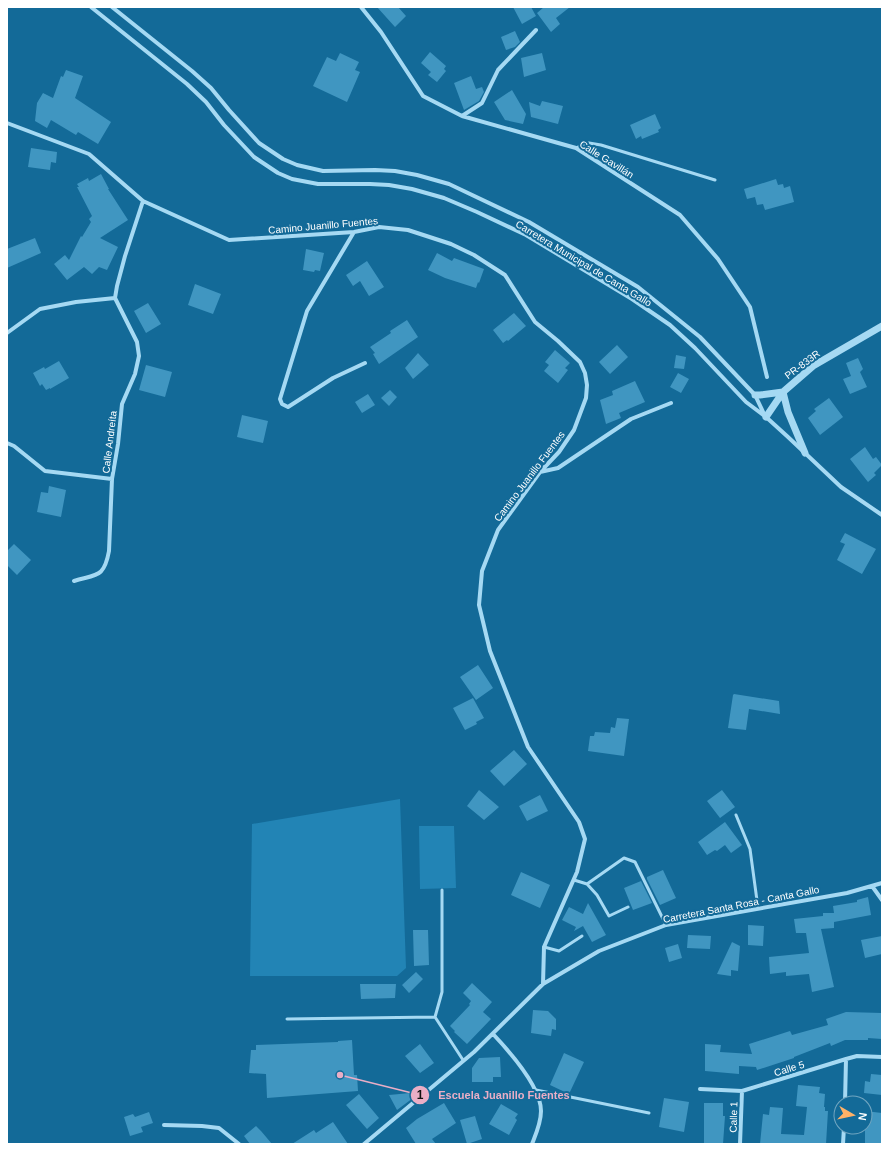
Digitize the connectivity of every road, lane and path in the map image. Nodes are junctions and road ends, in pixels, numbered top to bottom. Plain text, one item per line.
1 (91, 7) edge
2 (112, 7) edge
3 (361, 7) edge
4 (536, 30) dead end
5 (462, 116) junction
6 (7, 123) edge
7 (576, 148) junction
8 (714, 180) dead end
9 (143, 201) junction
10 (354, 232) junction
11 (115, 298) junction
12 (882, 326) edge
13 (7, 333) edge
14 (365, 363) dead end
15 (767, 377) dead end
16 (782, 392) junction
17 (755, 395) junction
18 (670, 403) dead end
19 (766, 417) junction
20 (7, 443) edge
21 (805, 452) junction
22 (540, 472) junction
23 (112, 480) junction
24 (882, 515) edge
25 (74, 581) dead end
26 (736, 815) dead end
27 (574, 880) junction
28 (882, 883) edge
29 (587, 884) junction
30 (872, 886) junction
31 (442, 890) dead end
32 (882, 900) edge
33 (628, 907) dead end
34 (758, 908) junction
35 (666, 925) junction
36 (582, 936) dead end
37 (544, 947) junction
38 (543, 984) junction
39 (435, 1017) junction
40 (287, 1019) dead end
41 (493, 1034) junction
42 (882, 1057) edge
43 (846, 1059) junction
44 (463, 1060) junction
45 (536, 1090) junction
46 (700, 1090) dead end
47 (742, 1091) junction
48 (845, 1095) edge
49 (649, 1114) dead end
50 (164, 1125) dead end
51 (239, 1144) edge
52 (364, 1144) edge
53 (532, 1144) edge
54 (740, 1144) edge

1 - 19 street, Carretera Municipal de Canta Gallo
2 - 17 street, Carretera Municipal de Canta Gallo
3 - 5 street, Calle Gavillán
4 - 5 street
5 - 7 street, Calle Gavillán
6 - 9 street, Camino Juanillo Fuentes
7 - 8 lane
7 - 15 street, Calle Gavillán
9 - 10 street, Camino Juanillo Fuentes
9 - 11 street
10 - 14 street
10 - 22 street, Camino Juanillo Fuentes
11 - 13 street
11 - 23 street, Calle Andreíta
12 - 16 street, PR-833R / PR-833R
16 - 17 street, PR-833R
16 - 19 street, PR-833R / PR-833R
16 - 21 street
17 - 19 street, Carretera Municipal de Canta Gallo
18 - 22 street
19 - 21 street, Carretera Municipal de Canta Gallo
20 - 23 street
21 - 24 street, Carretera Municipal de Canta Gallo
22 - 27 street, Camino Juanillo Fuentes
23 - 25 street, Calle Andreíta
26 - 34 lane
27 - 29 lane
27 - 37 street, Camino Juanillo Fuentes
28 - 30 street, Carretera Santa Rosa - Canta Gallo
29 - 33 lane
29 - 35 lane
30 - 32 street
30 - 34 street, Carretera Santa Rosa - Canta Gallo
31 - 39 lane
34 - 35 street, Carretera Santa Rosa - Canta Gallo
35 - 38 street, Carretera Santa Rosa - Canta Gallo
36 - 37 lane
37 - 38 street, Camino Juanillo Fuentes
38 - 41 street, Carretera Santa Rosa - Canta Gallo
39 - 40 lane
39 - 44 lane
41 - 44 street, Carretera Santa Rosa - Canta Gallo
41 - 45 street
42 - 43 street, Calle 5
43 - 47 street, Calle 5
43 - 48 street
44 - 52 street, Carretera Santa Rosa - Canta Gallo
45 - 49 lane
45 - 53 street
46 - 47 street, Calle 5
47 - 54 street, Calle 1
50 - 51 street

